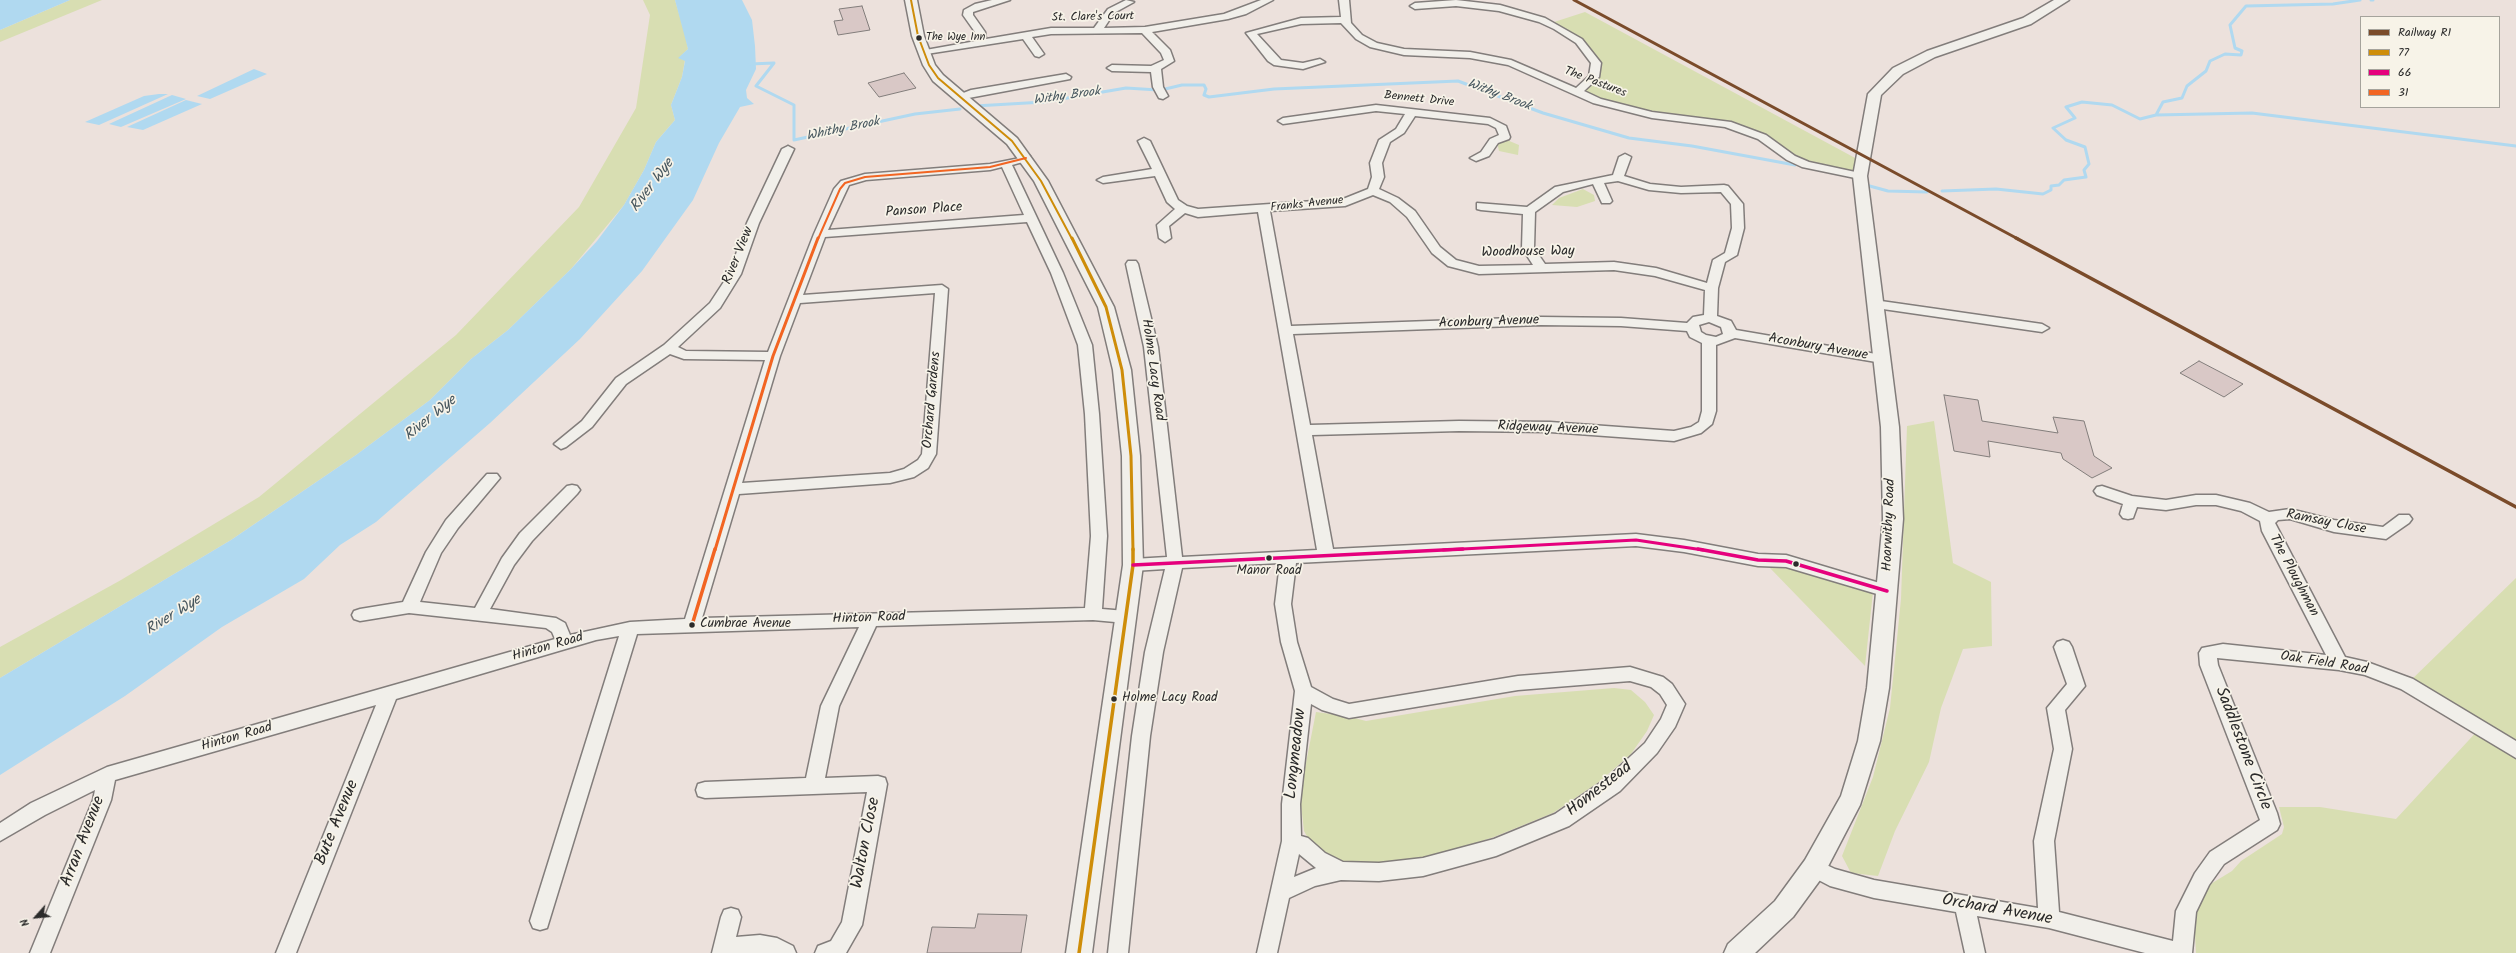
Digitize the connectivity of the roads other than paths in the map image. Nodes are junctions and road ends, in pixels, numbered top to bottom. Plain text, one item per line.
1 (911, 0) edge
2 (1005, 0) edge
3 (1268, 0) edge
4 (1344, 0) edge
5 (1508, 0) edge
6 (2063, 0) edge
7 (1129, 2) dead end
8 (1434, 2) edge
9 (1416, 6) dead end
10 (1500, 8) junction
11 (1344, 20) junction
12 (1098, 29) junction
13 (1145, 30) junction
14 (1026, 36) junction
15 (981, 44) junction
16 (924, 52) junction
17 (1039, 54) dead end
18 (1320, 62) dead end
19 (1112, 68) dead end
20 (1156, 68) junction
21 (1066, 76) dead end
22 (1576, 93) junction
23 (1163, 96) dead end
24 (958, 97) junction
25 (1412, 111) junction
26 (1283, 121) dead end
27 (1144, 141) dead end
28 (788, 149) dead end
29 (1625, 157) dead end
30 (1026, 158) junction
31 (1476, 158) dead end
32 (1006, 164) junction
33 (1158, 172) junction
34 (1860, 176) junction
35 (1618, 178) junction
36 (1103, 180) dead end
37 (1597, 180) junction
38 (1373, 191) junction
39 (1606, 201) dead end
40 (1481, 206) dead end
41 (1183, 209) junction
42 (1264, 210) junction
43 (1529, 211) junction
44 (1031, 218) junction
45 (820, 234) junction
46 (1165, 238) dead end
47 (1132, 264) dead end
48 (1541, 268) junction
49 (1712, 288) junction
50 (794, 300) junction
51 (1874, 304) junction
52 (1710, 318) junction
53 (1692, 327) junction
54 (2042, 328) dead end
55 (1286, 330) junction
56 (1731, 333) junction
57 (1709, 341) junction
58 (669, 348) junction
59 (773, 356) junction
60 (1882, 359) junction
61 (1305, 430) junction
62 (561, 444) dead end
63 (492, 478) dead end
64 (733, 489) junction
65 (572, 490) dead end
66 (2102, 491) dead end
67 (2268, 518) junction
68 (2404, 519) dead end
69 (1326, 555) junction
70 (1289, 556) junction
71 (1176, 562) junction
72 (1133, 565) junction
73 (1887, 591) junction
74 (409, 608) junction
75 (1093, 614) junction
76 (360, 615) dead end
77 (479, 615) junction
78 (1126, 617) junction
79 (871, 619) junction
80 (692, 625) junction
81 (630, 628) junction
82 (565, 642) junction
83 (2063, 648) dead end
84 (2208, 653) joint
85 (2339, 663) junction
86 (1304, 691) junction
87 (389, 694) junction
88 (2516, 750) edge
89 (107, 775) junction
90 (814, 786) junction
91 (705, 790) dead end
92 (0, 833) edge
93 (1292, 842) junction
94 (1814, 868) junction
95 (1341, 871) junction
96 (1282, 888) junction
97 (1964, 905) junction
98 (731, 916) dead end
99 (2049, 919) junction
100 (540, 921) dead end
101 (723, 950) edge
102 (40, 953) edge
103 (286, 953) edge
104 (786, 953) edge
105 (825, 953) edge
106 (1078, 953) edge
107 (1118, 953) edge
108 (1267, 953) edge
109 (1737, 953) edge
110 (1975, 953) edge
111 (2182, 953) edge

1 - 16 street
2 - 15 street
3 - 13 street, St. Clare's Court
4 - 11 street
5 - 10 street
6 - 34 street, Hoarwithy Road
7 - 12 street
8 - 9 street
8 - 10 street
10 - 22 street
11 - 18 street
11 - 22 street, The Pastures
12 - 13 street, St. Clare's Court
12 - 14 street, St. Clare's Court
13 - 20 street
14 - 15 street, St. Clare's Court
14 - 17 street
15 - 16 street, St. Clare's Court
16 - 24 street
19 - 20 street
20 - 23 street
21 - 24 street
22 - 34 street, The Pastures
24 - 30 street
25 - 26 street, Bennett Drive
25 - 31 street, Bennett Drive
25 - 38 street
27 - 33 street
28 - 58 street, River View
29 - 35 street
30 - 32 street
30 - 72 street
32 - 44 street
32 - 45 street
33 - 36 street
33 - 41 street
34 - 51 street, Hoarwithy Road
35 - 37 street
35 - 49 street
37 - 39 street
37 - 43 street
38 - 42 street, Franks Avenue
38 - 48 street, Woodhouse Way
40 - 43 street
41 - 42 street, Franks Avenue
41 - 46 street
42 - 55 street
43 - 48 street
44 - 45 street, Panson Place
44 - 75 street
45 - 50 street
47 - 71 street, Holme Lacy Road
48 - 49 street, Woodhouse Way
49 - 52 street
50 - 59 street
50 - 64 street, Orchard Gardens
51 - 54 street
51 - 60 street, Hoarwithy Road
52 - 53 street
52 - 56 street
53 - 55 street, Aconbury Avenue
53 - 57 street
55 - 61 street
56 - 57 street
56 - 60 street, Aconbury Avenue
57 - 61 street, Ridgeway Avenue
58 - 59 street
58 - 62 street, River View
59 - 64 street
60 - 73 street, Hoarwithy Road
61 - 69 street
63 - 74 street
64 - 80 street
65 - 77 street
66 - 67 street, The Ploughman
67 - 68 street, Ramsay Close
67 - 85 street, The Ploughman
69 - 70 street
69 - 73 street
70 - 71 street
70 - 86 street, Longmeadow
71 - 72 street
71 - 107 street, Holme Lacy Road
72 - 78 street
73 - 94 street, Hoarwithy Road
74 - 76 street
74 - 77 street
75 - 78 street, Hinton Road
75 - 79 street, Hinton Road
77 - 82 street
78 - 106 street
79 - 80 street, Hinton Road
79 - 90 street
80 - 81 street, Hinton Road
81 - 82 street, Hinton Road
81 - 100 street
82 - 87 street, Hinton Road
83 - 99 street
84 - 85 street, Oak Field Road
84 - 111 street, Saddlestone Circle
85 - 88 street, Oak Field Road
86 - 93 street, Longmeadow
86 - 95 street, Homestead
87 - 89 street, Hinton Road
87 - 103 street, Bute Avenue
89 - 92 street, Hinton Road
89 - 102 street, Arran Avenue
90 - 91 street, Walton Close
90 - 105 street, Walton Close
93 - 95 street
93 - 96 street, Longmeadow
94 - 97 street, Orchard Avenue
94 - 109 street, Hoarwithy Road
95 - 96 street, Homestead
96 - 108 street, Longmeadow
97 - 99 street, Orchard Avenue
97 - 110 street
98 - 101 street
99 - 111 street, Orchard Avenue
101 - 104 street

